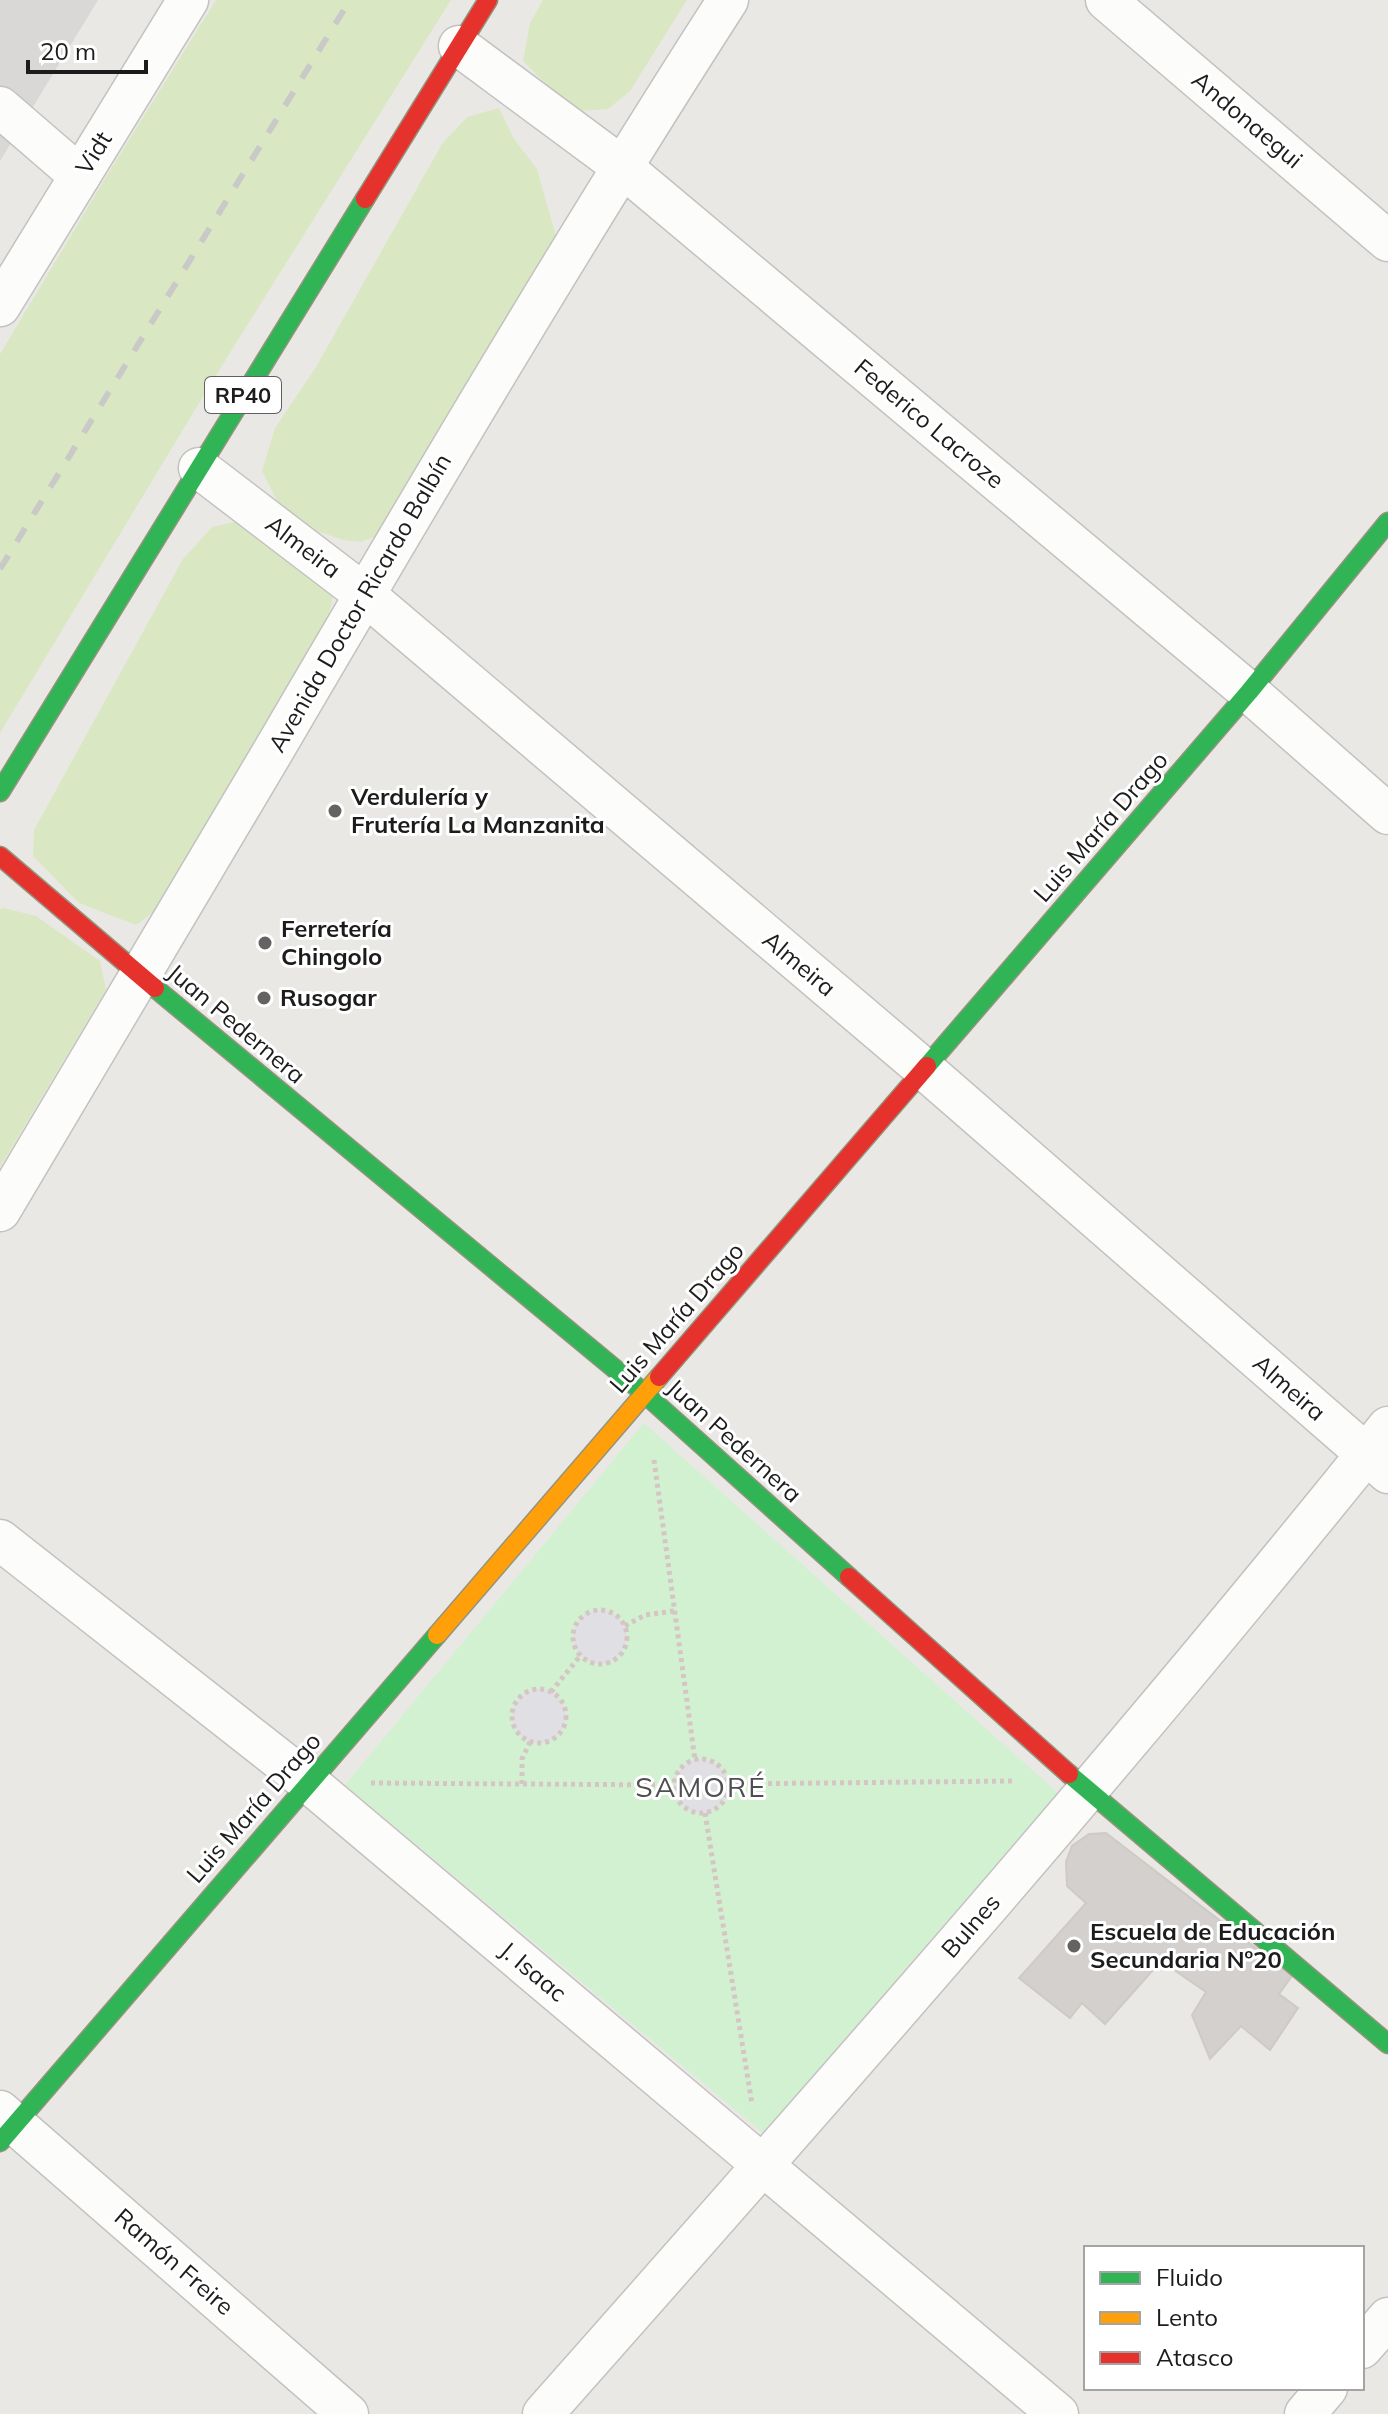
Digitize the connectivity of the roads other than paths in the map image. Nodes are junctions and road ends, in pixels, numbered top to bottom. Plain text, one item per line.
1 (188, 0) edge
2 (488, 0) edge
3 (728, 0) edge
4 (1106, 0) edge
5 (459, 46) junction
6 (0, 107) edge
7 (621, 166) junction
8 (80, 176) junction
9 (1388, 241) edge
10 (0, 306) edge
11 (199, 468) junction
12 (1388, 522) edge
13 (364, 594) junction
14 (1249, 692) junction
15 (0, 792) edge
16 (1388, 814) edge
17 (0, 856) edge
18 (139, 975) junction
19 (924, 1069) junction
20 (0, 1211) edge
21 (644, 1393) junction
22 (1381, 1452) edge
23 (0, 1540) edge
24 (308, 1782) junction
25 (1083, 1786) junction
26 (1388, 2044) edge
27 (5, 2125) edge
28 (762, 2166) junction
29 (1388, 2318) edge
30 (1364, 2346) edge
31 (1325, 2390) edge
32 (348, 2414) edge
33 (543, 2414) edge
34 (1058, 2414) edge
35 (1305, 2414) edge

1 - 8 street, Vidt
2 - 5 street, RP40
3 - 7 street, Avenida Doctor Ricardo Balbín
4 - 9 street, Andonaegui
5 - 7 street, Federico Lacroze
5 - 11 street, RP40
6 - 8 street
7 - 13 street, Avenida Doctor Ricardo Balbín
7 - 14 street, Federico Lacroze
8 - 10 street, Vidt
11 - 13 street, Almeira
11 - 15 street, RP40
12 - 14 street, Luis María Drago
13 - 18 street, Avenida Doctor Ricardo Balbín
13 - 19 street, Almeira
14 - 16 street, Federico Lacroze
14 - 19 street, Luis María Drago
17 - 18 street, Juan Pedernera
18 - 20 street, Avenida Doctor Ricardo Balbín
18 - 21 street, Juan Pedernera
19 - 21 street, Luis María Drago
19 - 22 street, Almeira
21 - 24 street, Luis María Drago
21 - 25 street, Juan Pedernera
22 - 25 street, Bulnes
23 - 24 street, J. Isaac
24 - 27 street, Luis María Drago
24 - 28 street, J. Isaac
25 - 26 street, Juan Pedernera
25 - 28 street, Bulnes
27 - 32 street, Ramón Freire
28 - 33 street, Bulnes
28 - 34 street, J. Isaac
29 - 30 street
31 - 35 street

